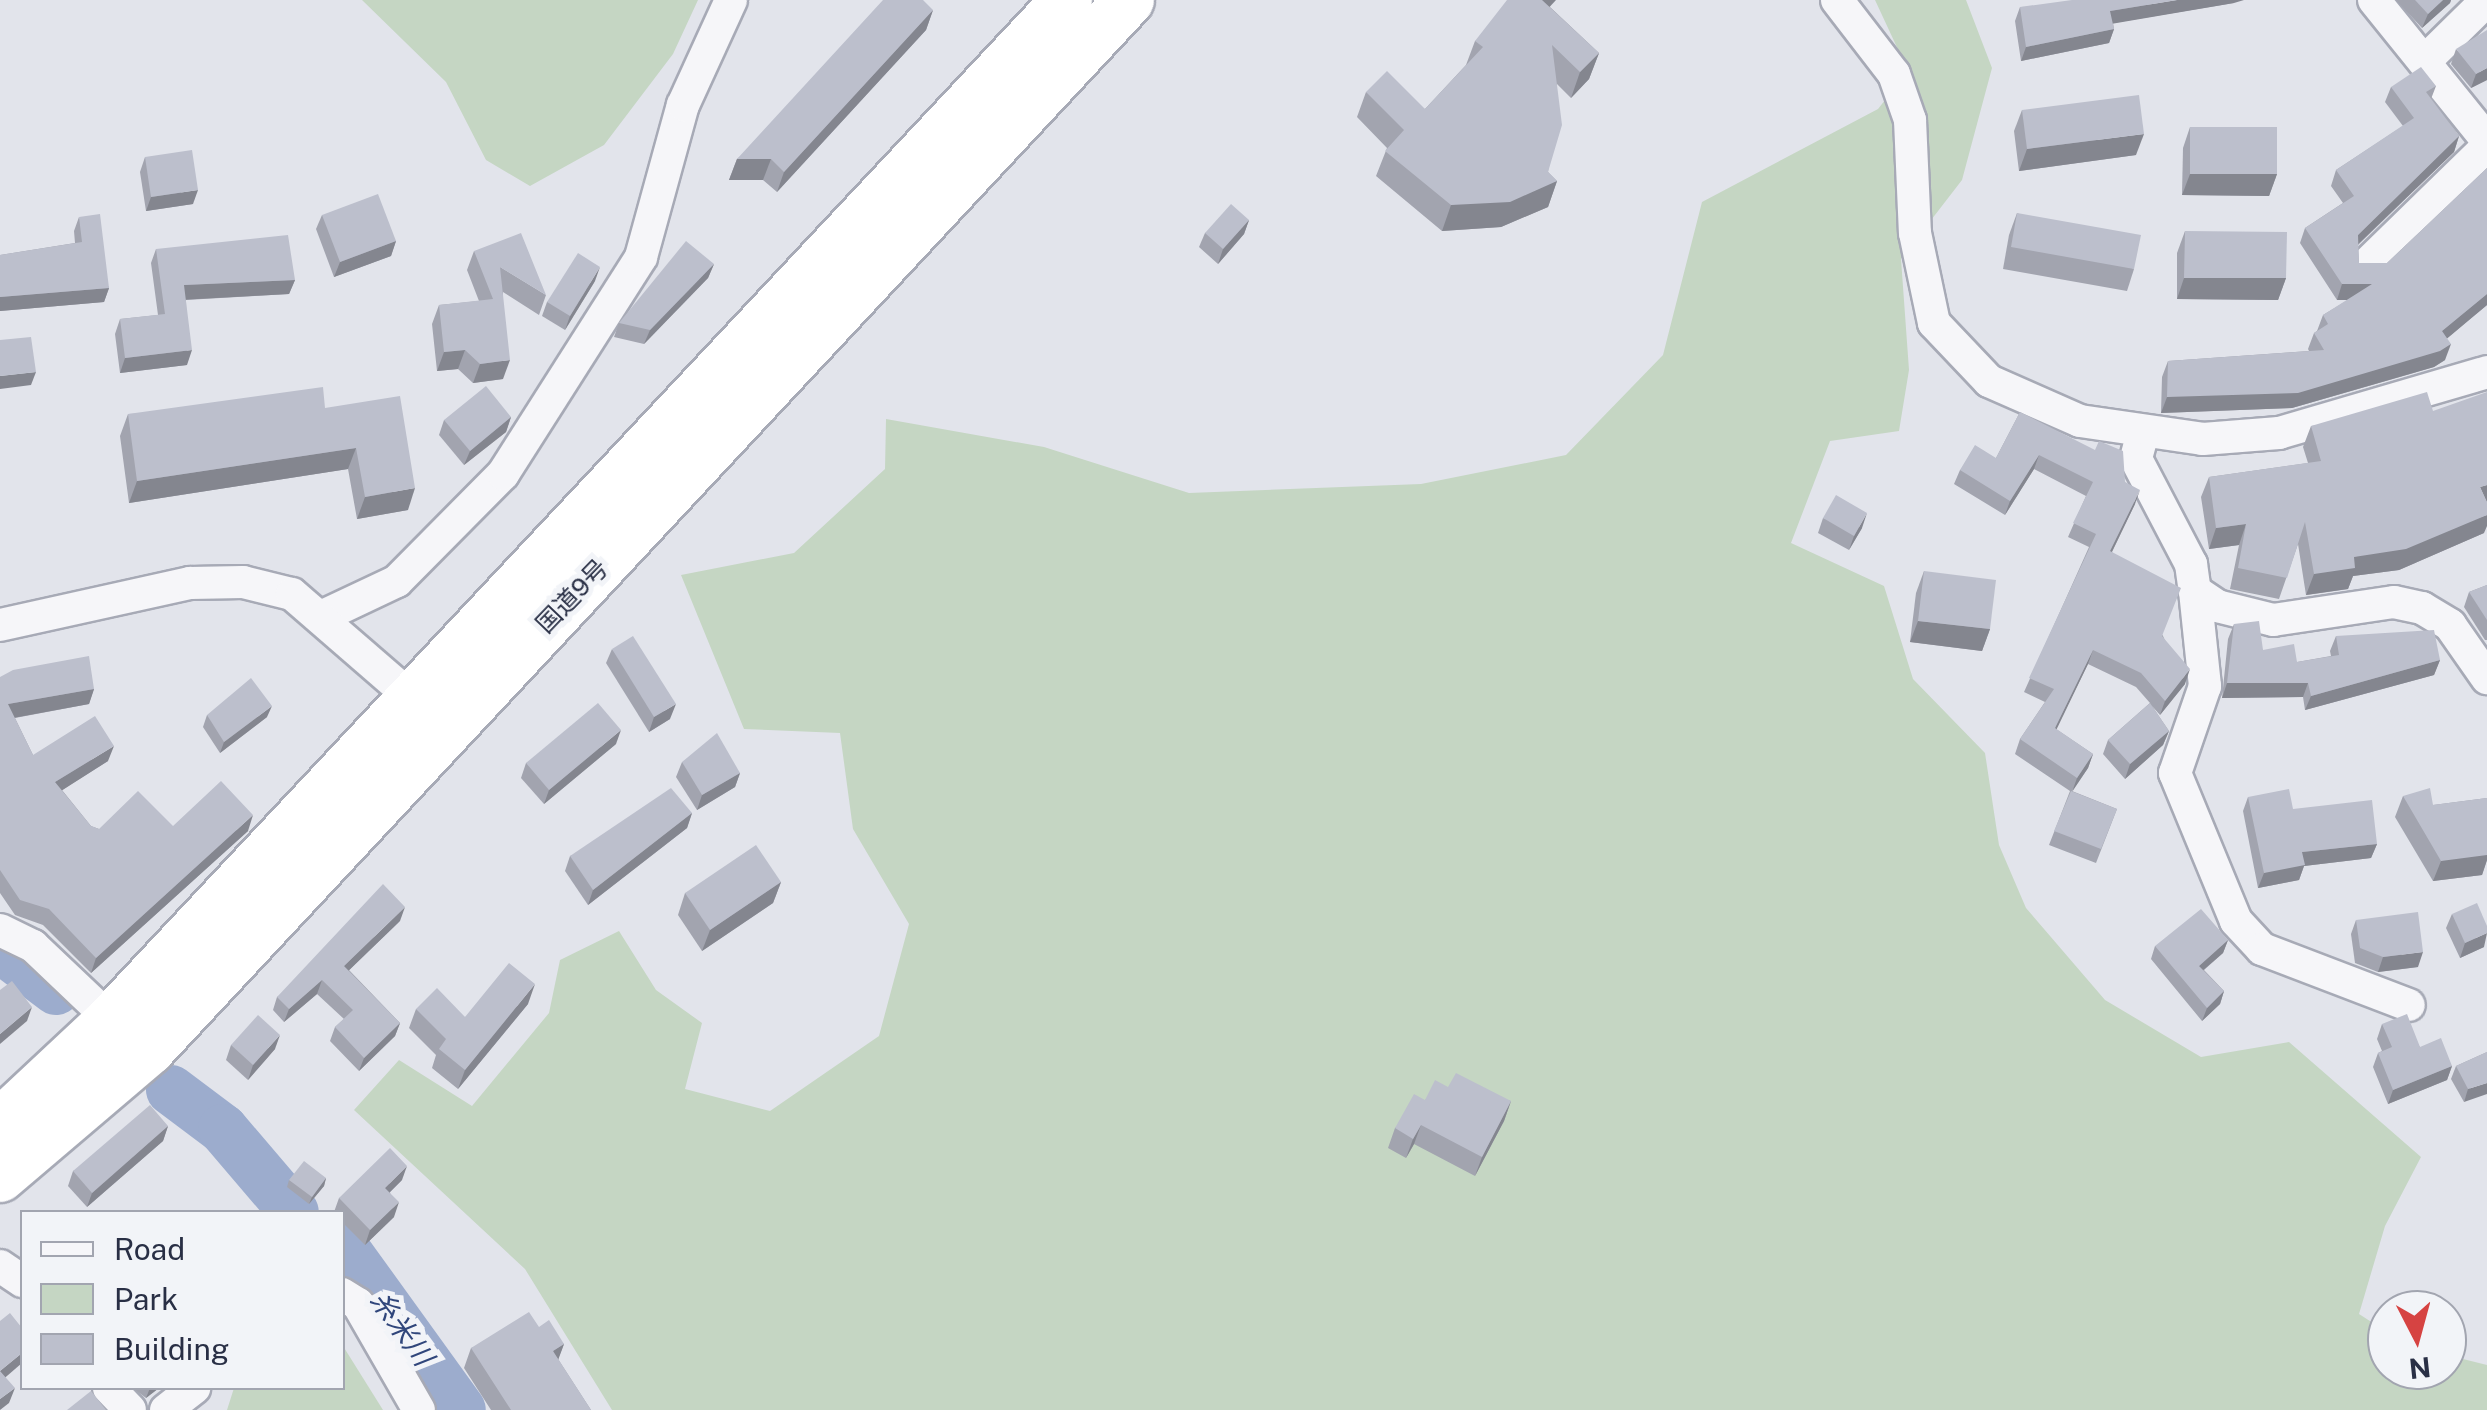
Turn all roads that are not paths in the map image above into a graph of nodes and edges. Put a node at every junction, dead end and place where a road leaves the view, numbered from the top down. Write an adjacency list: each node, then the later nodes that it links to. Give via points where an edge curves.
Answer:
1 (732, 0): 13 (street, via 683,104 642,257 503,474 398,581)
2 (1068, 0): 16 (highway, 国道9号)
3 (1129, 0): 16 (highway, 国道9号)
4 (1837, 0): 11 (street, via 1900,90 1930,305 1957,356 1989,381 2080,422)
5 (2374, 0): 7 (street)
6 (2487, 0): 7 (street)
7 (2426, 60): 8 (street)
8 (2487, 144): 9 (street)
9 (2367, 264)
10 (2487, 372): 11 (street, via 2278,433)
11 (2142, 436): 12 (street, via 2136,459 2191,564)
12 (2196, 591): 15 (street, via 2273,620 2394,602 2422,608 2450,625); 18 (street, via 2205,686 2175,773 2236,921 2262,949)
13 (321, 617): 14 (street, via 292,594 208,583); 16 (street)
14 (0, 624)
15 (2487, 678)
16 (430, 713): 19 (highway, 国道9号); 21 (highway, 国道9号, via 148,1050)
17 (0, 930): 19 (street, via 33,946)
18 (2409, 1005)
19 (111, 1020): 20 (highway, 国道9号)
20 (0, 1124)
21 (0, 1176)
22 (345, 1296): 27 (street, via 358,1304)
23 (111, 1390): 25 (street)
24 (191, 1390): 26 (street)
25 (130, 1410)
26 (166, 1410)
27 (419, 1410)

